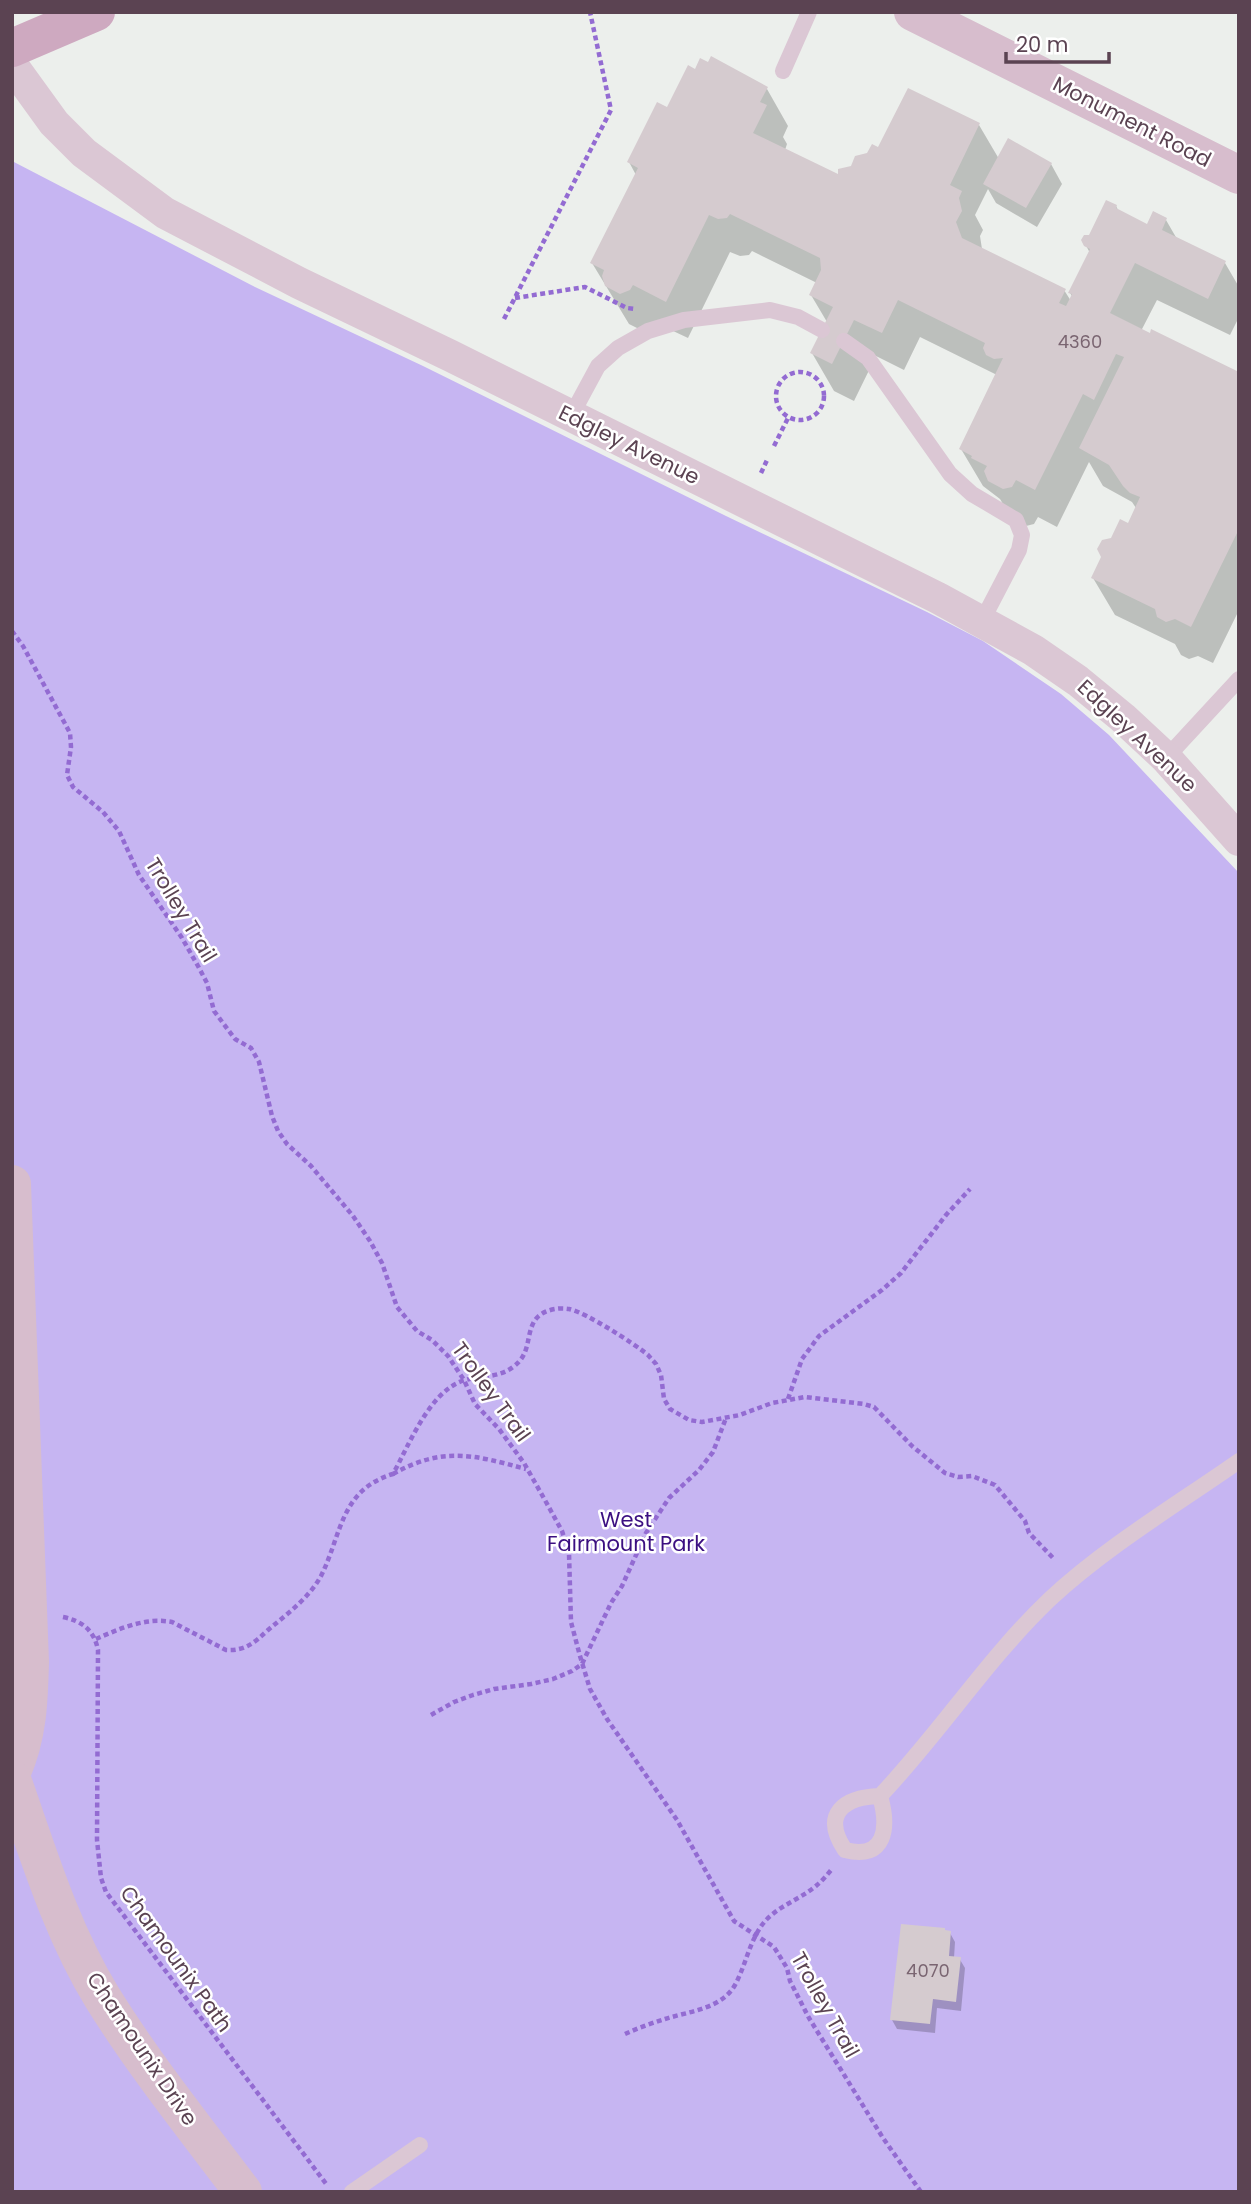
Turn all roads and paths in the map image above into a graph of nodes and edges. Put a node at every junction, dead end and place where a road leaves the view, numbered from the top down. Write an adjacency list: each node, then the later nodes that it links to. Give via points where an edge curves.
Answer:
1 (96, 12): 5 (main road)
2 (590, 12): 9 (path, via 611,110)
3 (809, 12): 7 (lane)
4 (913, 12): 8 (street, Monument Road)
5 (12, 48)
6 (12, 65): 14 (street, Edgley Avenue, via 54,124 84,153 165,213)
7 (783, 71)
8 (1239, 175)
9 (515, 298): 10 (path, via 579,286 627,308); 11 (path)
10 (645, 308)
11 (504, 319)
12 (822, 330): 14 (lane, via 798,317 770,310 684,320 648,331 598,366)
13 (844, 341): 17 (lane, via 868,358 950,474 972,494 1016,520 1022,535 1020,550)
14 (571, 416): 17 (street, Edgley Avenue)
15 (788, 418): 15 (path, via 810,419 823,403 824,392 811,375 790,374 776,390 776,401); 16 (path)
16 (774, 446)
17 (982, 621): 20 (street, Edgley Avenue, via 1078,681)
18 (12, 631): 24 (path, Trolley Trail, via 70,733 67,775 73,787 119,831 139,874 207,983 214,1011 260,1062 278,1131 370,1241 407,1321 448,1356)
19 (1239, 680): 20 (lane)
20 (1166, 758): 21 (street, Edgley Avenue)
21 (1239, 840)
22 (12, 1184): 35 (street, via 30,1662 28,1717)
23 (970, 1189): 25 (path, via 901,1273 820,1336 802,1359)
24 (464, 1380): 26 (path, via 494,1376 513,1367 528,1348 536,1319 543,1312 569,1309 648,1355 662,1375 664,1399 677,1416 702,1422); 28 (path, Trolley Trail, via 475,1404); 29 (path, via 450,1386 419,1423)
25 (788, 1399): 26 (path); 30 (path, via 821,1397 874,1407 945,1473 995,1485 1029,1534)
26 (726, 1418): 33 (path, via 713,1452 670,1498 646,1533)
27 (1239, 1461): 30 (lane)
28 (527, 1469): 29 (path, via 450,1454 413,1463); 33 (path, Trolley Trail, via 562,1531 569,1553 571,1622)
29 (393, 1474): 32 (path, via 377,1479 353,1502 342,1516 312,1589 249,1647 226,1650 163,1620 143,1622)
30 (1074, 1577): 37 (lane, via 1003,1648)
31 (58, 1616): 32 (path, via 81,1623)
32 (96, 1639): 43 (path, Chamounix Path, via 97,1840 106,1892)
33 (582, 1664): 34 (path, via 553,1679 473,1695); 39 (path, Trolley Trail, via 607,1719 677,1820 734,1921)
34 (431, 1715)
35 (12, 1772)
36 (12, 1779): 42 (street, Chamounix Drive, via 53,1896 101,1996)
37 (880, 1796): 38 (lane, via 886,1814 880,1841 870,1851); 38 (lane, via 849,1801 838,1811 834,1824)
38 (845, 1850): 39 (path, via 817,1886 786,1903)
39 (755, 1936): 40 (path, via 727,1996 705,2008); 45 (path, Trolley Trail, via 780,1956 809,2018)
40 (625, 2034)
41 (420, 2145): 44 (lane)
42 (243, 2192)
43 (332, 2192)
44 (352, 2192)
45 (921, 2192)

